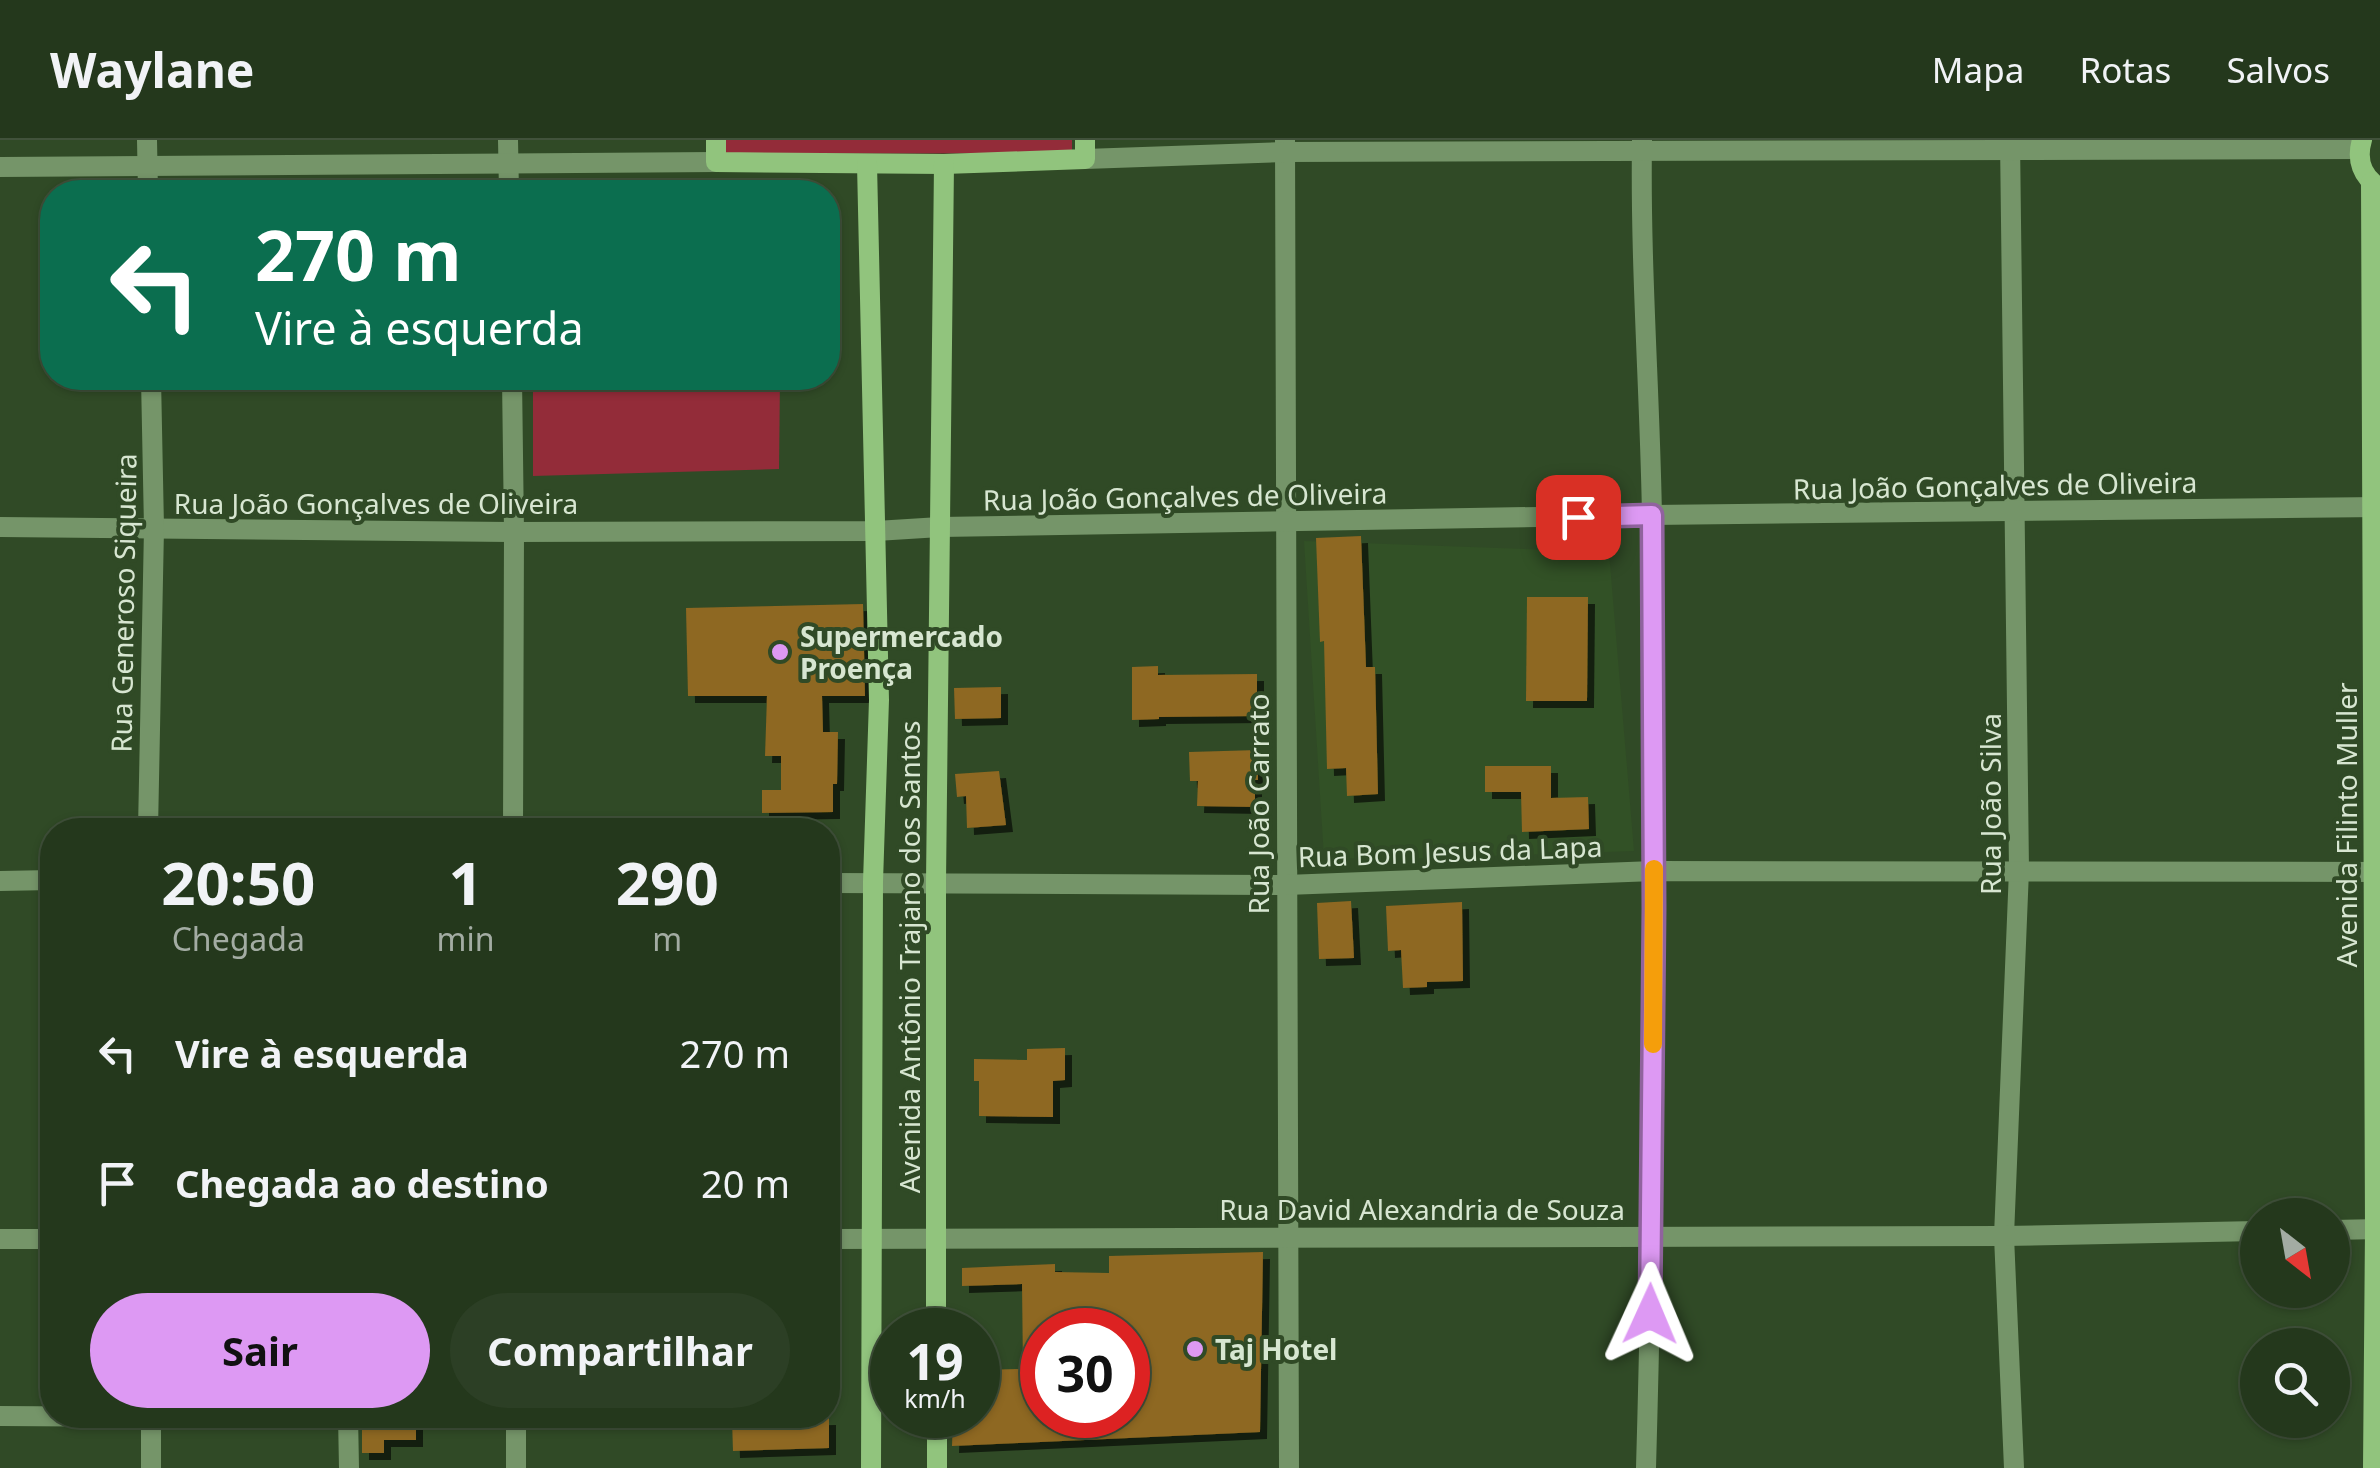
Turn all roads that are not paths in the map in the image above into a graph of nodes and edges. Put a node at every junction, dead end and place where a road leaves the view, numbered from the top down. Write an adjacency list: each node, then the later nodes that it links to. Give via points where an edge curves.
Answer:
1 (147, 140): 13 (street)
2 (508, 140): 10 (street)
3 (716, 140): 9 (main road)
4 (2361, 144): 5 (street); 17 (main road, Avenida Filinto Muller, via 2364,172)
5 (2010, 145): 7 (street); 21 (street, Rua João Silva)
6 (1285, 146): 7 (street); 8 (street); 23 (street, Rua João Carrato)
7 (1642, 146): 22 (street)
8 (1085, 150): 12 (main road)
9 (716, 162): 10 (street); 11 (main road)
10 (508, 164): 13 (street); 16 (street)
11 (867, 164): 12 (main road); 27 (main road, Avenida Antônio Trajano dos Santos)
12 (944, 164): 24 (main road, Avenida Antônio Trajano dos Santos)
13 (147, 166): 14 (street); 15 (street)
14 (0, 167)
15 (148, 180)
16 (509, 180)
17 (2376, 185): 20 (main road, Avenida Filinto Muller)
18 (151, 390): 26 (street, Rua Generoso Siqueira)
19 (512, 390): 28 (street)
20 (2376, 507): 21 (street, Rua João Gonçalves de Oliveira); 33 (main road, Avenida Filinto Muller)
21 (2015, 513): 22 (street, Rua João Gonçalves de Oliveira); 31 (street, Rua João Silva)
22 (1652, 515): 23 (street, Rua João Gonçalves de Oliveira); 32 (street)
23 (1285, 522): 24 (street, Rua João Gonçalves de Oliveira); 39 (street, Rua João Carrato)
24 (940, 527): 27 (street, Rua João Gonçalves de Oliveira); 38 (main road, Avenida Antônio Trajano dos Santos)
25 (0, 528): 26 (street, Rua João Gonçalves de Oliveira)
26 (154, 528): 28 (street, Rua João Gonçalves de Oliveira); 29 (street, Rua Generoso Siqueira)
27 (876, 530): 28 (street, Rua João Gonçalves de Oliveira); 37 (main road, Avenida Antônio Trajano dos Santos)
28 (514, 532): 30 (street)
29 (148, 818)
30 (514, 818)
31 (2019, 870): 32 (street, Rua Bom Jesus da Lapa); 33 (street, Rua Bom Jesus da Lapa); 43 (street, Rua João Silva)
32 (1654, 871): 39 (street, Rua Bom Jesus da Lapa); 45 (street)
33 (2377, 872): 40 (main road, Avenida Filinto Muller)
34 (40, 880): 35 (street)
35 (0, 881)
36 (840, 882): 37 (street, Rua Bom Jesus da Lapa)
37 (873, 882): 38 (street, Rua Bom Jesus da Lapa); 48 (main road, Avenida Antônio Trajano dos Santos)
38 (936, 882): 39 (street, Rua Bom Jesus da Lapa); 49 (main road, Avenida Antônio Trajano dos Santos)
39 (1286, 885): 44 (street, Rua João Carrato)
40 (2378, 1229): 41 (street); 66 (main road, Avenida Filinto Muller)
41 (2350, 1230)
42 (2240, 1231): 43 (street, Rua David Alexandria de Souza)
43 (2004, 1236): 45 (street, Rua David Alexandria de Souza); 65 (street, Rua João Silva)
44 (1287, 1237): 45 (street, Rua David Alexandria de Souza); 49 (street, Rua David Alexandria de Souza); 63 (street, Rua João Carrato)
45 (1652, 1237): 64 (street)
46 (0, 1238): 47 (street)
47 (40, 1239)
48 (873, 1239): 49 (street, Rua David Alexandria de Souza); 50 (street, Rua David Alexandria de Souza); 61 (main road, Avenida Antônio Trajano dos Santos)
49 (936, 1239): 51 (main road, Avenida Antônio Trajano dos Santos)
50 (840, 1240)
51 (936, 1308)
52 (0, 1416): 53 (street)
53 (40, 1416)
54 (151, 1428): 58 (street)
55 (348, 1428): 59 (street)
56 (516, 1428): 60 (street)
57 (937, 1438): 62 (main road)
58 (151, 1468)
59 (349, 1468)
60 (516, 1468)
61 (872, 1468)
62 (937, 1468)
63 (1289, 1468)
64 (1646, 1468)
65 (2014, 1468)
66 (2372, 1468)

